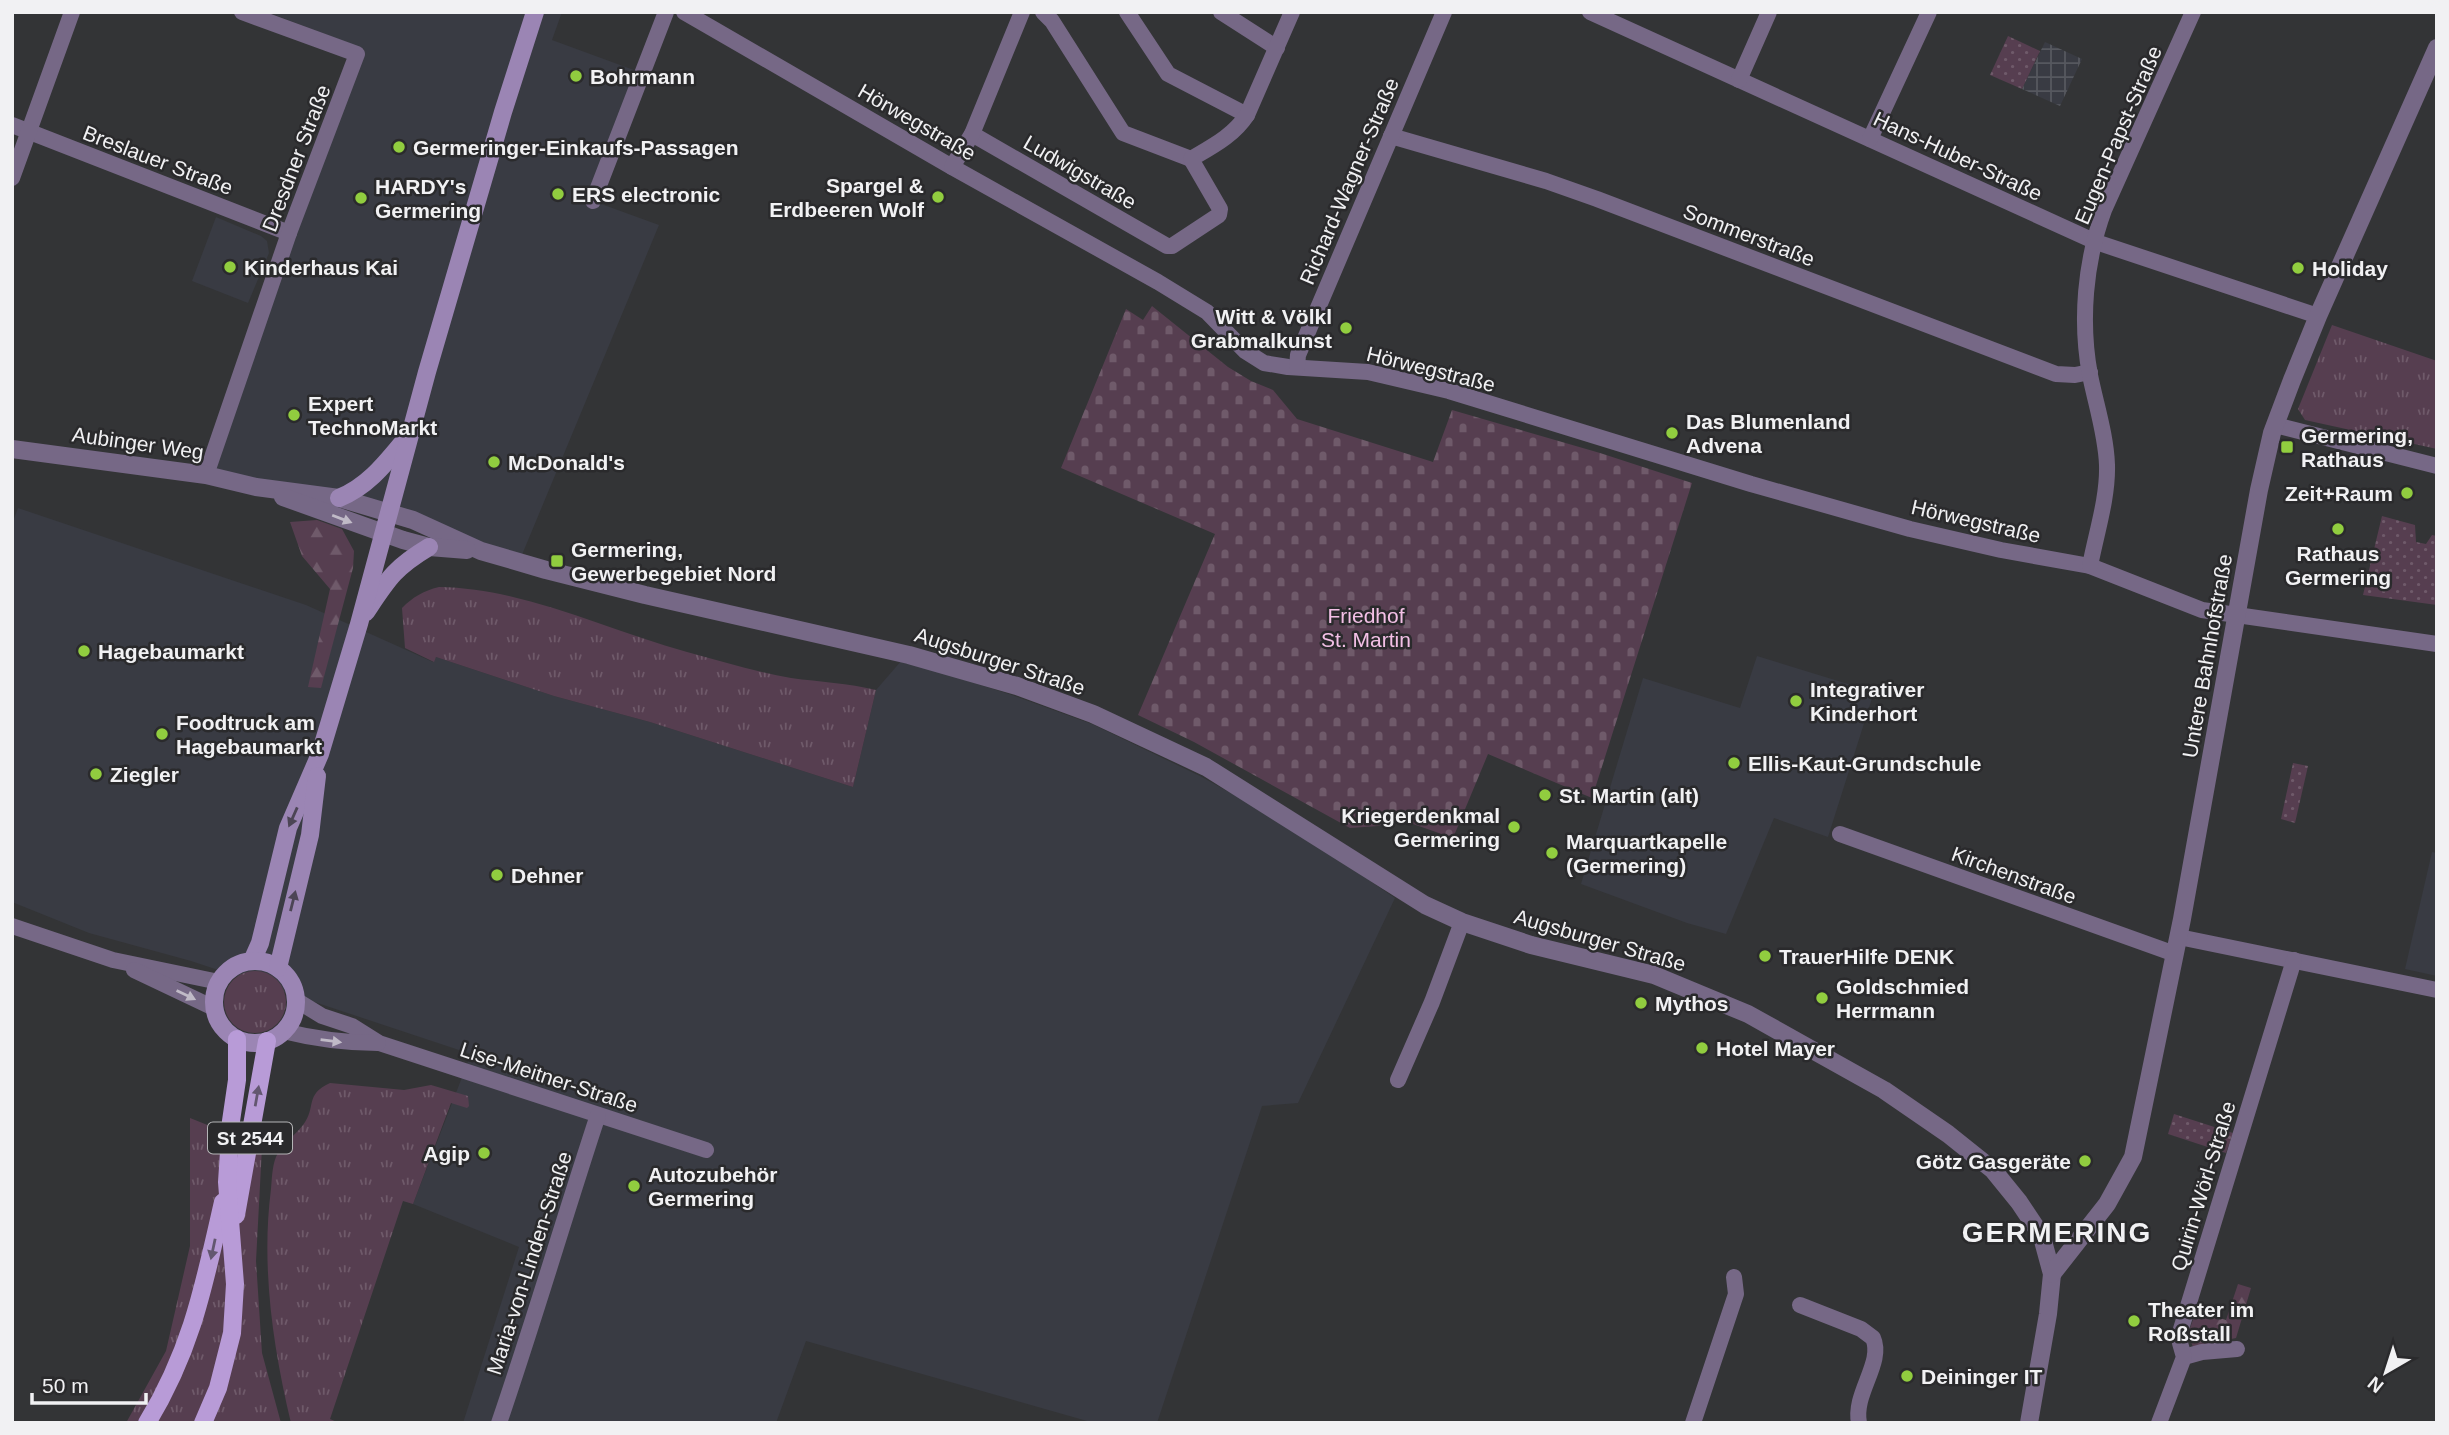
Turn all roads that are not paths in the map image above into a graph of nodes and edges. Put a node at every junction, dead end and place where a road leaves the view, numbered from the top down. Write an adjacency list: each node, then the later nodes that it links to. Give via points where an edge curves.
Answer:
1 (72, 12): 21 (street)
2 (242, 12): 29 (street, Dresdner Straße, via 357,54)
3 (535, 12): 35 (main road)
4 (666, 12): 28 (street)
5 (684, 12): 26 (street, Hörwegstraße)
6 (1022, 12): 22 (street)
7 (1043, 12): 25 (street, via 1123,133)
8 (1127, 12): 19 (street, via 1168,74)
9 (1221, 12): 16 (street)
10 (1292, 12): 16 (street)
11 (1444, 12): 23 (street, Richard-Wagner-Straße)
12 (1590, 12): 18 (street, Hans-Huber-Straße)
13 (1769, 12): 18 (street)
14 (1929, 12): 24 (street)
15 (2193, 12): 30 (street, Eugen-Papst-Straße, via 2104,210)
16 (1278, 48): 19 (street)
17 (2437, 48): 31 (street, Untere Bahnhofstraße)
18 (1739, 80): 24 (street, Hans-Huber-Straße)
19 (1247, 115): 25 (street, via 1230,135)
20 (12, 125): 21 (street, Breslauer Straße)
21 (30, 132): 27 (street); 29 (street, Breslauer Straße)
22 (972, 134): 25 (street, Ludwigstraße, via 1167,246 1219,215 1220,209); 26 (street)
23 (1391, 136): 32 (street, Richard-Wagner-Straße, via 1298,355); 33 (street, Sommerstraße, via 1581,193 2056,374)
24 (1870, 139): 30 (street, Hans-Huber-Straße)
25 (1191, 159)
26 (952, 167): 32 (street, Hörwegstraße, via 1207,312 1257,360)
27 (12, 178)
28 (593, 201)
29 (289, 233): 38 (street, Dresdner Straße)
30 (2096, 242): 31 (street, Hans-Huber-Straße); 33 (street, Eugen-Papst-Straße, via 2084,310)
31 (2318, 316): 34 (street, Untere Bahnhofstraße)
32 (1297, 367): 45 (street, Hörwegstraße, via 1368,372 1436,388 1910,529)
33 (2090, 372): 45 (street, Eugen-Papst-Straße, via 2107,470)
34 (2275, 425): 37 (street); 46 (street, Untere Bahnhofstraße)
35 (409, 436): 40 (main road, via 364,484); 41 (main road)
36 (12, 449): 38 (street, Aubinger Weg)
37 (2437, 466)
38 (206, 475): 39 (street, Aubinger Weg)
39 (256, 487): 40 (street, Aubinger Weg); 42 (street, Aubinger Weg, one-way to 42)
40 (339, 498): 41 (street, Aubinger Weg)
41 (388, 512): 42 (main road); 44 (street, Augsburger Straße)
42 (382, 533): 43 (street, Augsburger Straße); 47 (main road)
43 (429, 547): 44 (street, Augsburger Straße); 47 (main road, via 392,573)
44 (481, 551): 51 (street, Augsburger Straße, via 645,595 938,662 1093,714 1206,767 1425,905)
45 (2090, 566): 46 (street, Hörwegstraße, via 2202,611)
46 (2237, 617): 48 (street, Hörwegstraße); 53 (street, Untere Bahnhofstraße)
47 (359, 624): 49 (main road)
48 (2437, 644)
49 (320, 754): 56 (main road, one-way to 56, via 288,828); 57 (main road, one-way to 49, via 310,835)
50 (1840, 834): 53 (street, Kirchenstraße)
51 (1462, 922): 66 (street); 71 (street, Augsburger Straße, via 1667,980 1748,1014 1872,1083 1993,1170 2043,1241)
52 (12, 926): 54 (street)
53 (2177, 945): 55 (street, Kirchenstraße); 71 (street, Untere Bahnhofstraße, via 2133,1157 2107,1204)
54 (113, 960): 58 (street); 61 (street, one-way to 61)
55 (2294, 960): 59 (street, Kirchenstraße); 75 (street, Quirin-Wörl-Straße, via 2181,1329)
56 (252, 961): 57 (main road); 58 (main road, via 232,968)
57 (278, 968): 60 (main road, via 293,987)
58 (219, 982): 61 (main road)
59 (2437, 990)
60 (296, 1000): 62 (main road, via 292,1019); 65 (street, Lise-Meitner-Straße)
61 (214, 1008): 63 (main road, via 227,1032)
62 (283, 1031): 64 (main road); 65 (street, Lise-Meitner-Straße, one-way to 65, via 314,1039)
63 (237, 1039): 64 (main road); 69 (main road, St 2544)
64 (267, 1041): 70 (main road, St 2544, one-way to 64)
65 (379, 1043): 67 (street, Lise-Meitner-Straße)
66 (1398, 1080)
67 (598, 1115): 68 (street, Lise-Meitner-Straße); 78 (street, Maria-von-Linden-Straße)
68 (706, 1150)
69 (227, 1182): 70 (main road, St 2544); 76 (main road, one-way to 76, via 194,1323 181,1360)
70 (233, 1236): 77 (main road, St 2544, via 232,1333 218,1388)
71 (2052, 1274): 81 (street, Augsburger Straße)
72 (1734, 1277): 79 (street, via 1736,1294)
73 (1800, 1305): 80 (street, via 1873,1338 1876,1353 1857,1406)
74 (2237, 1349): 75 (street)
75 (2184, 1357): 82 (street, Quirin-Wörl-Straße)
76 (147, 1423)
77 (203, 1423)
78 (499, 1423)
79 (1693, 1423)
80 (1859, 1423)
81 (2029, 1423)
82 (2159, 1423)

